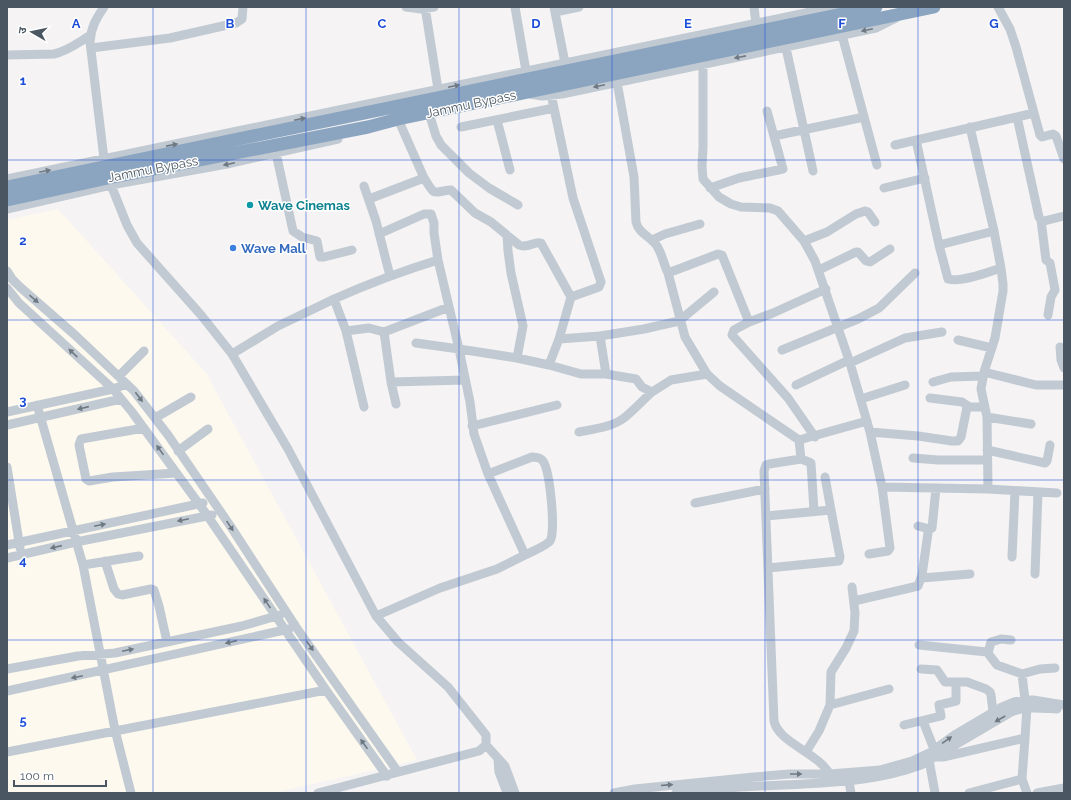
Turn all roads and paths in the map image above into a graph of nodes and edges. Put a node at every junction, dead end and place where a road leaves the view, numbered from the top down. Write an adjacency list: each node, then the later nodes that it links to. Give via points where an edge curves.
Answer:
1 (104, 7): 15 (street, via 94,21)
2 (243, 7): 17 (street, via 242,19 236,22 170,38)
3 (406, 7): 11 (street)
4 (515, 7): 22 (street)
5 (578, 7): 12 (street)
6 (754, 7): 14 (street)
7 (834, 7): 14 (street)
8 (876, 7): 46 (highway, Jammu Bypass)
9 (934, 7): 13 (highway, Jammu Bypass)
10 (998, 7): 29 (street, via 1010,29)
11 (428, 8): 24 (street)
12 (555, 9): 20 (street)
13 (902, 14): 16 (street, one-way to 16, via 876,28); 25 (highway, Jammu Bypass)
14 (756, 24): 20 (street)
15 (91, 35): 17 (street); 19 (street, via 69,49 54,54)
16 (842, 35): 18 (street); 30 (street)
17 (91, 48): 46 (street)
18 (786, 48): 21 (street, one-way to 21); 37 (street)
19 (7, 55)
20 (565, 63): 22 (street)
21 (703, 64): 23 (street); 52 (street, via 702,174)
22 (526, 71): 24 (street, one-way to 22)
23 (617, 82): 25 (street, one-way to 25); 65 (street, via 634,177 636,222 642,234)
24 (438, 89): 46 (street, one-way to 24)
25 (551, 91): 26 (street); 28 (highway, Jammu Bypass)
26 (554, 108): 33 (street); 81 (street, via 573,198 601,282 600,287)
27 (767, 111): 38 (street)
28 (429, 112): 32 (highway, Jammu Bypass); 56 (street, via 441,144 469,173)
29 (1034, 113): 31 (street); 42 (street, via 1040,135 1056,136)
30 (864, 117): 37 (street); 43 (street)
31 (1017, 117): 36 (street); 59 (street)
32 (398, 118): 34 (highway, Jammu Bypass); 47 (street)
33 (497, 120): 35 (street); 44 (street)
34 (368, 127): 41 (street, via 350,136); 46 (highway, Jammu Bypass)
35 (461, 127)
36 (970, 127): 39 (street); 62 (street)
37 (803, 130): 38 (street); 45 (street)
38 (774, 136): 52 (street, via 783,169 739,178)
39 (916, 140): 40 (street); 48 (street)
40 (895, 145)
41 (276, 153): 46 (street, one-way to 46, via 227,164); 69 (street, via 293,231 302,237 317,241 320,257)
42 (1064, 159)
43 (877, 165)
44 (510, 170)
45 (813, 171)
46 (107, 172): 49 (street, one-way to 46); 51 (highway, Jammu Bypass); 55 (highway, Jammu Bypass); 57 (street); 100 (street, via 127,225 137,243)
47 (424, 178): 54 (street); 64 (street, via 433,192 451,190 475,213 491,222)
48 (925, 178): 53 (street); 67 (street)
49 (7, 179)
50 (364, 186): 54 (street)
51 (7, 187)
52 (710, 188): 66 (street, via 730,204 774,209)
53 (884, 188)
54 (369, 199): 63 (street)
55 (7, 200)
56 (518, 205)
57 (7, 209)
58 (1064, 216): 59 (street)
59 (1041, 220): 84 (street, via 1046,260 1050,263 1055,290)
60 (875, 222): 66 (street, via 865,211 827,232)
61 (700, 224): 65 (street)
62 (994, 231): 67 (street); 71 (street)
63 (379, 234): 70 (street, via 424,214 430,214 434,223); 76 (street)
64 (507, 236): 81 (street, via 522,246 541,243); 101 (street, via 511,273 523,326)
65 (652, 240): 75 (street, via 659,250)
66 (804, 241): 72 (street)
67 (939, 245): 71 (street, via 948,279 956,280)
68 (890, 248): 72 (street, via 870,262 856,252)
69 (352, 250)
70 (438, 260): 76 (street); 83 (street)
71 (1001, 268): 96 (street, via 1004,284)
72 (819, 270): 79 (street)
73 (7, 271): 77 (street)
74 (915, 273): 87 (street, via 879,308)
75 (668, 274): 85 (street); 86 (street, via 718,254 722,255)
76 (390, 276): 82 (street)
77 (12, 283): 108 (street, one-way to 108)
78 (7, 288): 116 (street, one-way to 78, via 19,303)
79 (826, 289): 86 (street); 87 (street)
80 (714, 292): 85 (street)
81 (571, 297): 92 (street)
82 (334, 299): 88 (street); 100 (street, via 278,326)
83 (448, 307): 89 (street); 97 (street)
84 (1048, 316)
85 (680, 321): 91 (street, via 644,330); 106 (street, via 687,342)
86 (749, 322): 140 (street, via 734,330 732,335 788,398)
87 (838, 327): 98 (street); 102 (street)
88 (346, 332): 89 (street, via 369,328); 126 (street)
89 (384, 332): 110 (street)
90 (942, 332): 102 (street, via 905,338)
91 (600, 336): 92 (street); 105 (street)
92 (559, 339): 103 (street)
93 (958, 340): 96 (street)
94 (416, 343): 97 (street)
95 (1060, 346): 104 (street)
96 (992, 348): 107 (street)
97 (458, 349): 101 (street); 109 (street)
98 (782, 350)
99 (144, 351): 108 (street)
100 (232, 354): 189 (street, via 288,449)
101 (517, 358): 103 (street)
102 (849, 361): 114 (street); 121 (street)
103 (549, 366): 105 (street, via 581,374)
104 (1064, 368)
105 (606, 374): 117 (street, via 636,379)
106 (707, 374): 117 (street, via 671,380); 141 (street, via 720,386)
107 (983, 374): 111 (street, via 951,377); 115 (street, via 1036,385); 127 (street, via 981,389)
108 (119, 376): 112 (street)
109 (465, 380): 110 (street); 135 (street)
110 (391, 382): 122 (street)
111 (933, 382)
112 (127, 384): 116 (street); 131 (street, one-way to 131)
113 (905, 384): 121 (street)
114 (796, 385)
115 (1064, 385)
116 (113, 389): 120 (street); 123 (street)
117 (652, 392): 138 (street, via 617,422)
118 (191, 397): 131 (street)
119 (930, 398): 125 (street, via 962,402)
120 (121, 399): 129 (street, one-way to 129); 136 (street)
121 (861, 399): 132 (street)
122 (396, 404)
123 (37, 405): 128 (street); 129 (street)
124 (557, 405): 135 (street)
125 (968, 406): 127 (street); 139 (street, via 958,441)
126 (364, 407)
127 (985, 407): 130 (street)
128 (7, 412)
129 (40, 417): 134 (street); 168 (street)
130 (987, 417): 133 (street); 144 (street)
131 (155, 418): 143 (street)
132 (867, 421): 139 (street); 140 (street)
133 (1031, 424)
134 (7, 425)
135 (472, 426): 150 (street)
136 (144, 428): 149 (street, one-way to 136); 149 (street, via 81,439 79,445 86,479 89,481 128,475)
137 (208, 430): 143 (street)
138 (579, 432)
139 (870, 432): 152 (street)
140 (815, 437): 141 (street)
141 (799, 440): 146 (street)
142 (1050, 445): 144 (street, via 1045,463)
143 (178, 450): 159 (street)
144 (987, 450): 147 (street)
145 (913, 458): 147 (street)
146 (801, 459): 154 (street, via 766,465); 163 (street, via 811,463)
147 (988, 460): 155 (street)
148 (7, 467): 170 (street)
149 (176, 473): 161 (street)
150 (488, 474): 175 (street); 175 (street, via 532,457 538,457 544,462 551,498 552,535 548,543)
151 (825, 476): 162 (street)
152 (882, 487): 153 (street); 173 (street, via 890,548 888,551)
153 (936, 488): 155 (street); 167 (street, via 932,528)
154 (765, 489): 160 (street); 166 (street)
155 (988, 489): 156 (street)
156 (1015, 490): 157 (street); 177 (street)
157 (1038, 492): 158 (street); 183 (street)
158 (1057, 493)
159 (213, 501): 161 (street); 164 (street)
160 (694, 503)
161 (199, 504): 165 (street); 168 (street, one-way to 161)
162 (831, 510): 163 (street); 181 (street, via 839,561)
163 (814, 512): 166 (street)
164 (222, 513): 165 (street); 187 (street, one-way to 187)
165 (207, 515): 171 (street, one-way to 171); 188 (street, one-way to 165)
166 (766, 516): 181 (street)
167 (918, 526)
168 (73, 530): 170 (street); 171 (street)
169 (928, 533): 184 (street)
170 (19, 542): 172 (street); 174 (street)
171 (76, 542): 174 (street, one-way to 174); 180 (street)
172 (7, 545)
173 (869, 554)
174 (21, 555): 178 (street)
175 (525, 555): 189 (street, via 497,569 440,588)
176 (140, 556): 179 (street)
177 (1012, 557)
178 (7, 558)
179 (105, 561): 180 (street); 193 (street, via 118,594 154,590)
180 (83, 565): 195 (street)
181 (768, 568): 217 (street, via 774,721 780,733)
182 (970, 574): 184 (street)
183 (1035, 574)
184 (922, 578): 186 (street, via 916,587)
185 (852, 587): 186 (street)
186 (854, 601): 207 (street, via 854,631 831,672)
187 (287, 613): 188 (street); 190 (street)
188 (276, 616): 191 (street); 193 (street)
189 (376, 616): 215 (street, via 398,642 448,688 486,735)
190 (296, 627): 191 (street); 220 (street, one-way to 220)
191 (285, 630): 200 (street, one-way to 200); 204 (street)
192 (1012, 640): 196 (street, via 1001,639 992,642)
193 (167, 642): 195 (street, one-way to 193, via 114,653)
194 (919, 645): 196 (street)
195 (100, 653): 198 (street); 200 (street)
196 (988, 653): 201 (street, via 998,665)
197 (1055, 668): 201 (street)
198 (7, 669)
199 (921, 669): 202 (street, via 937,670 945,682)
200 (104, 671): 205 (street, one-way to 205); 213 (street)
201 (1022, 674): 206 (street)
202 (956, 682): 210 (street, via 970,683 988,690); 211 (street, via 956,701 940,704 941,716)
203 (889, 689): 207 (street)
204 (326, 690): 213 (street); 221 (street, one-way to 204)
205 (7, 691)
206 (1026, 704): 208 (street, via 1034,700); 209 (street); 210 (street, via 1014,702); 214 (street); 218 (street, one-way to 218)
207 (830, 705): 217 (street)
208 (1064, 705)
209 (1064, 709)
210 (993, 712): 218 (street, one-way to 210, via 956,734)
211 (923, 721): 212 (street); 218 (street)
212 (904, 726)
213 (115, 730): 216 (street); 229 (street)
214 (1025, 738): 218 (street, via 943,757); 224 (street)
215 (486, 745): 219 (street); 220 (street, via 479,751)
216 (7, 752)
217 (806, 752): 223 (street, via 821,762)
218 (931, 755): 223 (street, via 880,770); 225 (street, via 909,769); 236 (street)
219 (498, 760): 231 (street, via 499,772); 232 (street, via 505,766)
220 (398, 772): 221 (street)
221 (387, 776): 230 (street)
222 (771, 776): 223 (street, one-way to 223); 226 (street); 228 (street)
223 (832, 778): 225 (street); 226 (street)
224 (1022, 779): 237 (street); 238 (street)
225 (849, 782): 235 (street)
226 (773, 786): 228 (street)
227 (1064, 788): 239 (street)
228 (688, 789): 233 (street, one-way to 228, via 636,789); 234 (street)
229 (131, 793)
230 (318, 793)
231 (507, 793)
232 (515, 793)
233 (614, 793)
234 (676, 793)
235 (851, 793)
236 (935, 793)
237 (969, 793)
238 (1027, 793)
239 (1037, 793)

